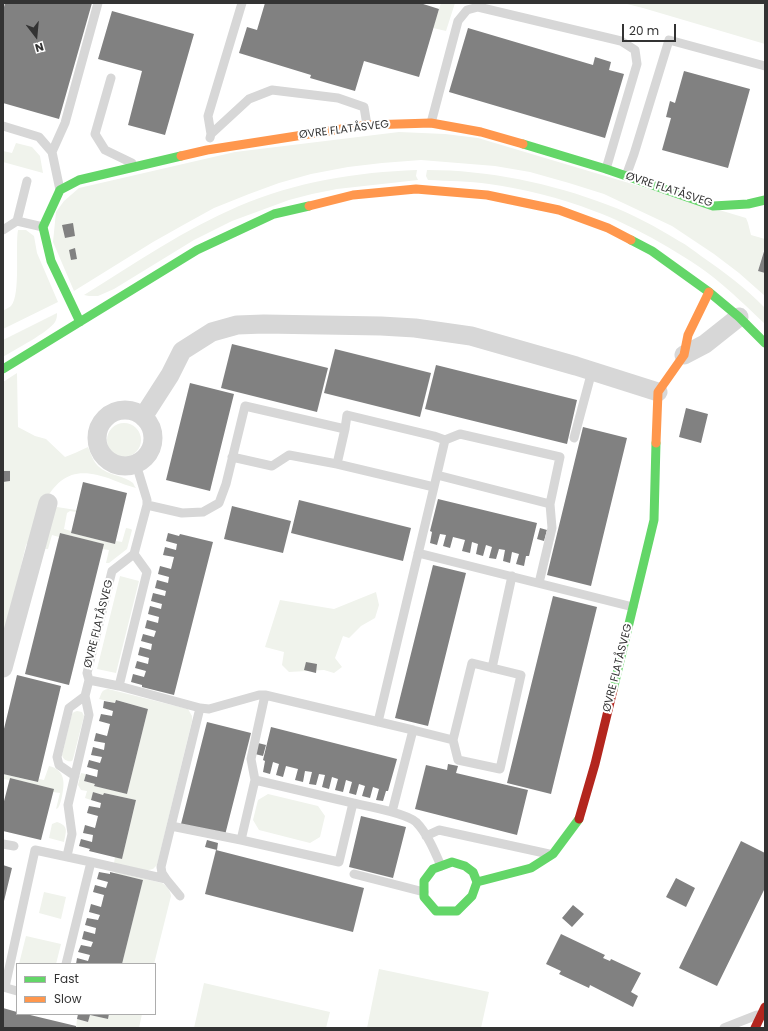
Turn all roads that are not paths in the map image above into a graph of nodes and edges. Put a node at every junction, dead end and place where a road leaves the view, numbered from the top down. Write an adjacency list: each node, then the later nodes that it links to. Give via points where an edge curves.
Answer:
1 (98, 3): 10 (lane, via 65,123)
2 (242, 3): 8 (lane, via 208,116)
3 (765, 66): 13 (lane, via 669,40)
4 (111, 78): 11 (lane, via 95,134 105,150)
5 (431, 123): 6 (street, ØVRE FLATÅSVEG); 12 (street, ØVRE FLATÅSVEG, via 481,132); 12 (lane, via 458,21 467,10 478,7 622,41 635,50 637,64)
6 (367, 125): 8 (lane, via 364,107 338,98 272,90 248,98); 9 (street, ØVRE FLATÅSVEG)
7 (3, 126): 10 (lane, via 39,137)
8 (211, 134): 9 (lane)
9 (207, 150): 11 (street, ØVRE FLATÅSVEG)
10 (52, 152): 15 (lane)
11 (137, 165): 15 (street, ØVRE FLATÅSVEG, via 79,180)
12 (606, 169): 13 (street, ØVRE FLATÅSVEG)
13 (626, 176): 16 (street, ØVRE FLATÅSVEG, via 713,206 748,204)
14 (27, 180): 17 (lane)
15 (60, 190): 19 (street)
16 (765, 200)
17 (17, 221): 18 (lane); 19 (lane)
18 (5, 227)
19 (43, 228): 22 (street, via 51,262)
20 (709, 292): 21 (street); 22 (street, via 652,251 608,228 559,210 487,195 416,189 353,196 274,214 197,250); 24 (street, via 688,335)
21 (739, 318): 23 (street); 24 (street, via 705,344)
22 (80, 322): 25 (street)
23 (765, 343)
24 (684, 355): 27 (street)
25 (3, 370)
26 (592, 371): 27 (street); 28 (street, via 471,336 442,331 381,326 237,325 212,332 182,351); 30 (lane)
27 (658, 392): 44 (street, ØVRE FLATÅSVEG, via 654,520)
28 (143, 417): 33 (street, via 149,424 152,442 150,451); 33 (street, via 135,412 117,411 102,421 98,429 98,445 106,459 120,466)
29 (345, 429): 31 (lane, via 347,415); 32 (lane, via 245,406); 34 (lane)
30 (574, 438)
31 (445, 440): 35 (lane); 38 (lane, via 460,434 560,457)
32 (232, 457): 34 (lane, via 272,466 289,455); 39 (lane, via 219,503 203,512 182,514)
33 (136, 464): 39 (lane)
34 (337, 464): 36 (lane)
35 (437, 475): 36 (lane); 38 (lane)
36 (434, 487): 40 (lane)
37 (48, 503): 45 (street)
38 (550, 504): 43 (lane, via 552,528)
39 (147, 505): 41 (lane)
40 (418, 553): 42 (lane); 52 (lane)
41 (134, 554): 47 (lane, ØVRE FLATÅSVEG, via 112,571 87,673); 48 (lane, via 146,572)
42 (512, 576): 43 (lane); 46 (lane)
43 (539, 583): 44 (lane)
44 (633, 607): 64 (street, ØVRE FLATÅSVEG, via 580,818)
45 (3, 668)
46 (492, 668): 54 (lane, via 472,664); 54 (lane, via 521,675 500,768 458,760)
47 (89, 680): 48 (lane); 50 (lane, ØVRE FLATÅSVEG)
48 (119, 686): 51 (lane)
49 (265, 695): 51 (lane, via 209,709); 52 (lane); 56 (lane, via 251,759)
50 (85, 696): 55 (lane, ØVRE FLATÅSVEG, via 90,715); 55 (lane, via 69,708 57,757 59,765)
51 (200, 708): 59 (lane)
52 (378, 722): 53 (lane)
53 (414, 730): 54 (lane); 58 (lane)
54 (453, 740)
55 (75, 776): 65 (lane, ØVRE FLATÅSVEG, via 68,805 72,834)
56 (255, 780): 57 (lane); 61 (lane)
57 (353, 803): 58 (lane); 61 (lane, via 339,862)
58 (392, 812): 60 (lane, via 415,821)
59 (171, 826): 61 (lane); 69 (lane, via 161,867)
60 (426, 836): 64 (lane, via 439,830); 67 (lane)
61 (241, 840)
62 (3, 844): 63 (lane)
63 (14, 846)
64 (553, 854): 70 (street, ØVRE FLATÅSVEG, via 531,868)
65 (67, 856): 66 (lane); 74 (lane, via 35,850)
66 (91, 862): 69 (lane); 73 (lane)
67 (441, 866): 70 (street, via 452,862 465,866 473,872); 71 (street, via 433,868 424,881)
68 (354, 874): 71 (lane)
69 (166, 879): 72 (lane)
70 (477, 882): 71 (street, via 472,896 457,911 436,911 424,897)
71 (424, 892)
72 (180, 896)
73 (66, 963)
74 (4, 987): 75 (lane)
75 (16, 991)
76 (764, 1010): 77 (lane); 78 (street)
77 (724, 1028)
78 (755, 1028)

